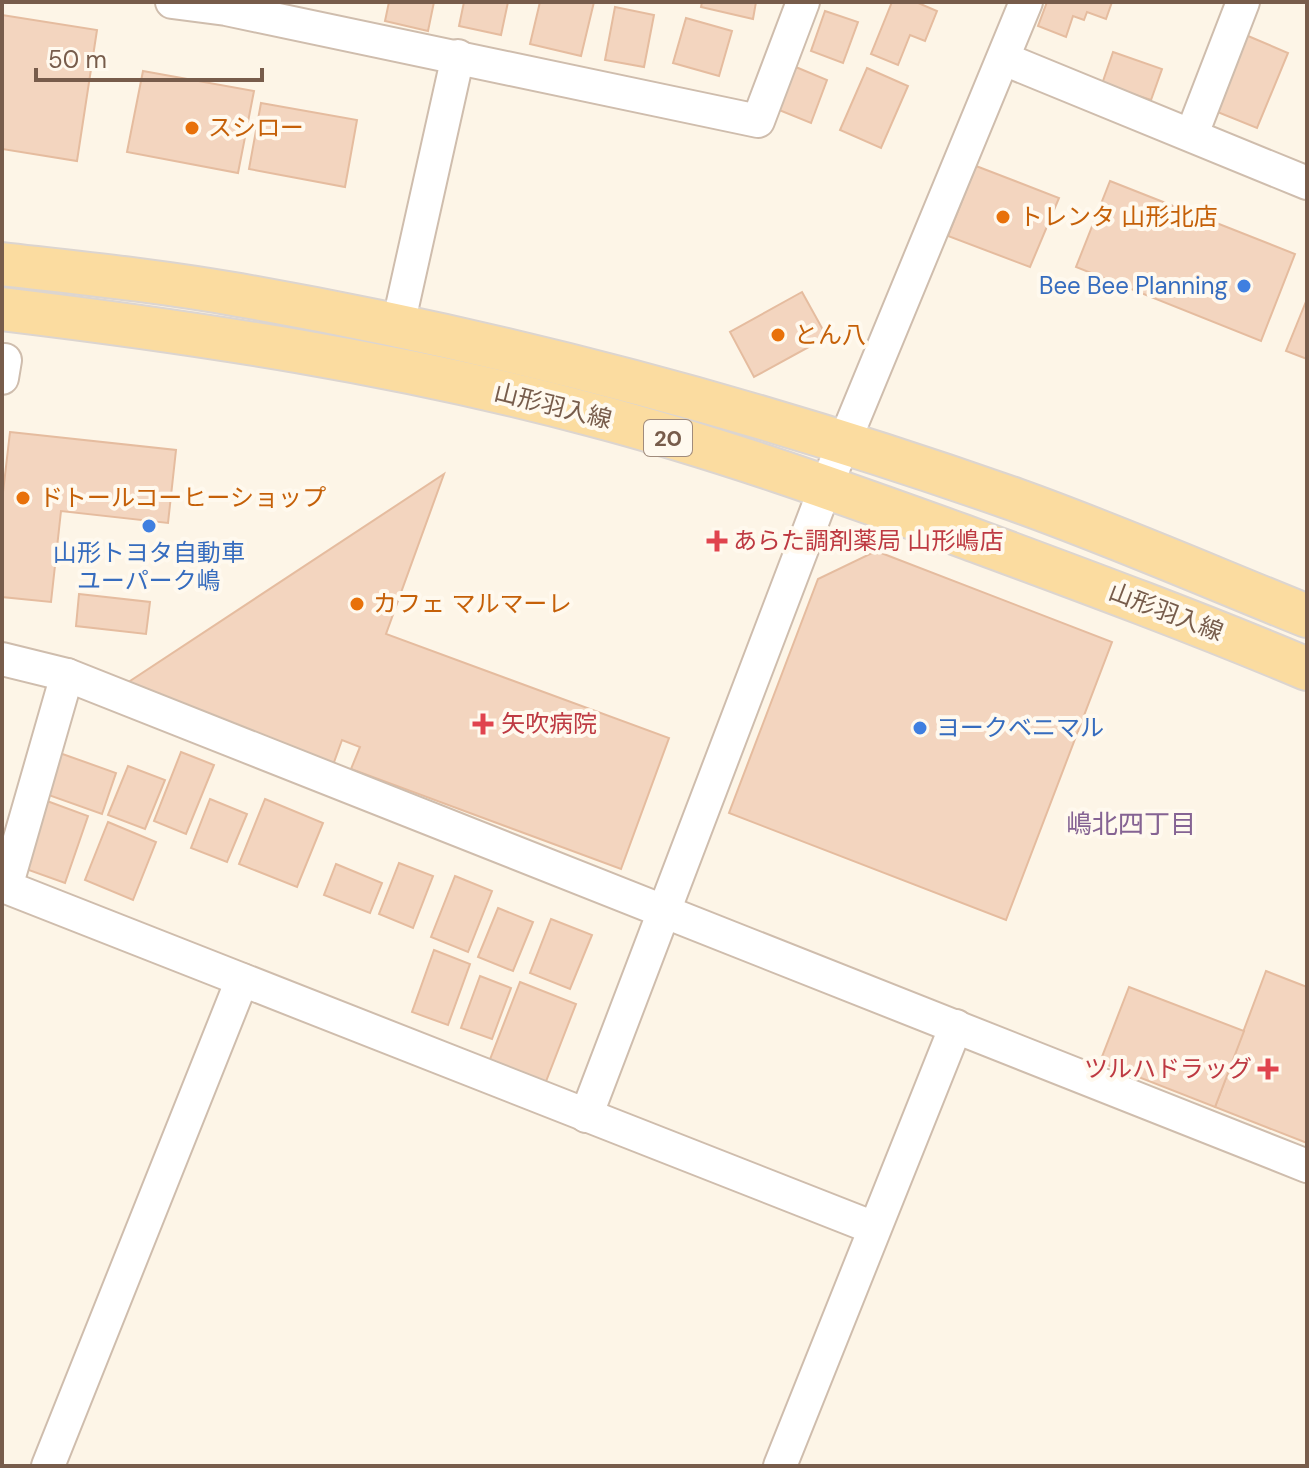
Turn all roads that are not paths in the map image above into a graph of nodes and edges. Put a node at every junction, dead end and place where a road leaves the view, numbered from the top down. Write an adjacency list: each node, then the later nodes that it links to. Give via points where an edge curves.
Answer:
1 (172, 2): 5 (street)
2 (803, 2): 6 (street, via 758,121)
3 (1026, 2): 7 (street)
4 (1243, 2): 8 (street)
5 (227, 5): 6 (street)
6 (458, 56): 12 (street)
7 (1004, 59): 8 (street); 13 (street)
8 (1192, 134): 9 (street)
9 (1307, 183)
10 (2, 264): 12 (main road, 山形羽入線 / 20, via 235,294)
11 (2, 309): 14 (main road, 山形羽入線 / 20, via 239,341 469,384 595,415)
12 (398, 325): 13 (main road, 山形羽入線 / 20, via 596,373)
13 (844, 443): 14 (street); 15 (main road, 山形羽入線 / 20, via 1018,501)
14 (826, 486): 17 (main road, 山形羽入線 / 20, via 1179,616); 19 (street)
15 (1307, 616)
16 (2, 659): 18 (street)
17 (1307, 669)
18 (67, 675): 19 (street); 20 (street, via 6,887)
19 (664, 912): 21 (street); 22 (street)
20 (242, 980): 22 (street); 25 (street)
21 (956, 1026): 23 (street); 24 (street)
22 (586, 1116): 24 (street)
23 (1307, 1166)
24 (874, 1228): 26 (street)
25 (48, 1466)
26 (780, 1466)

